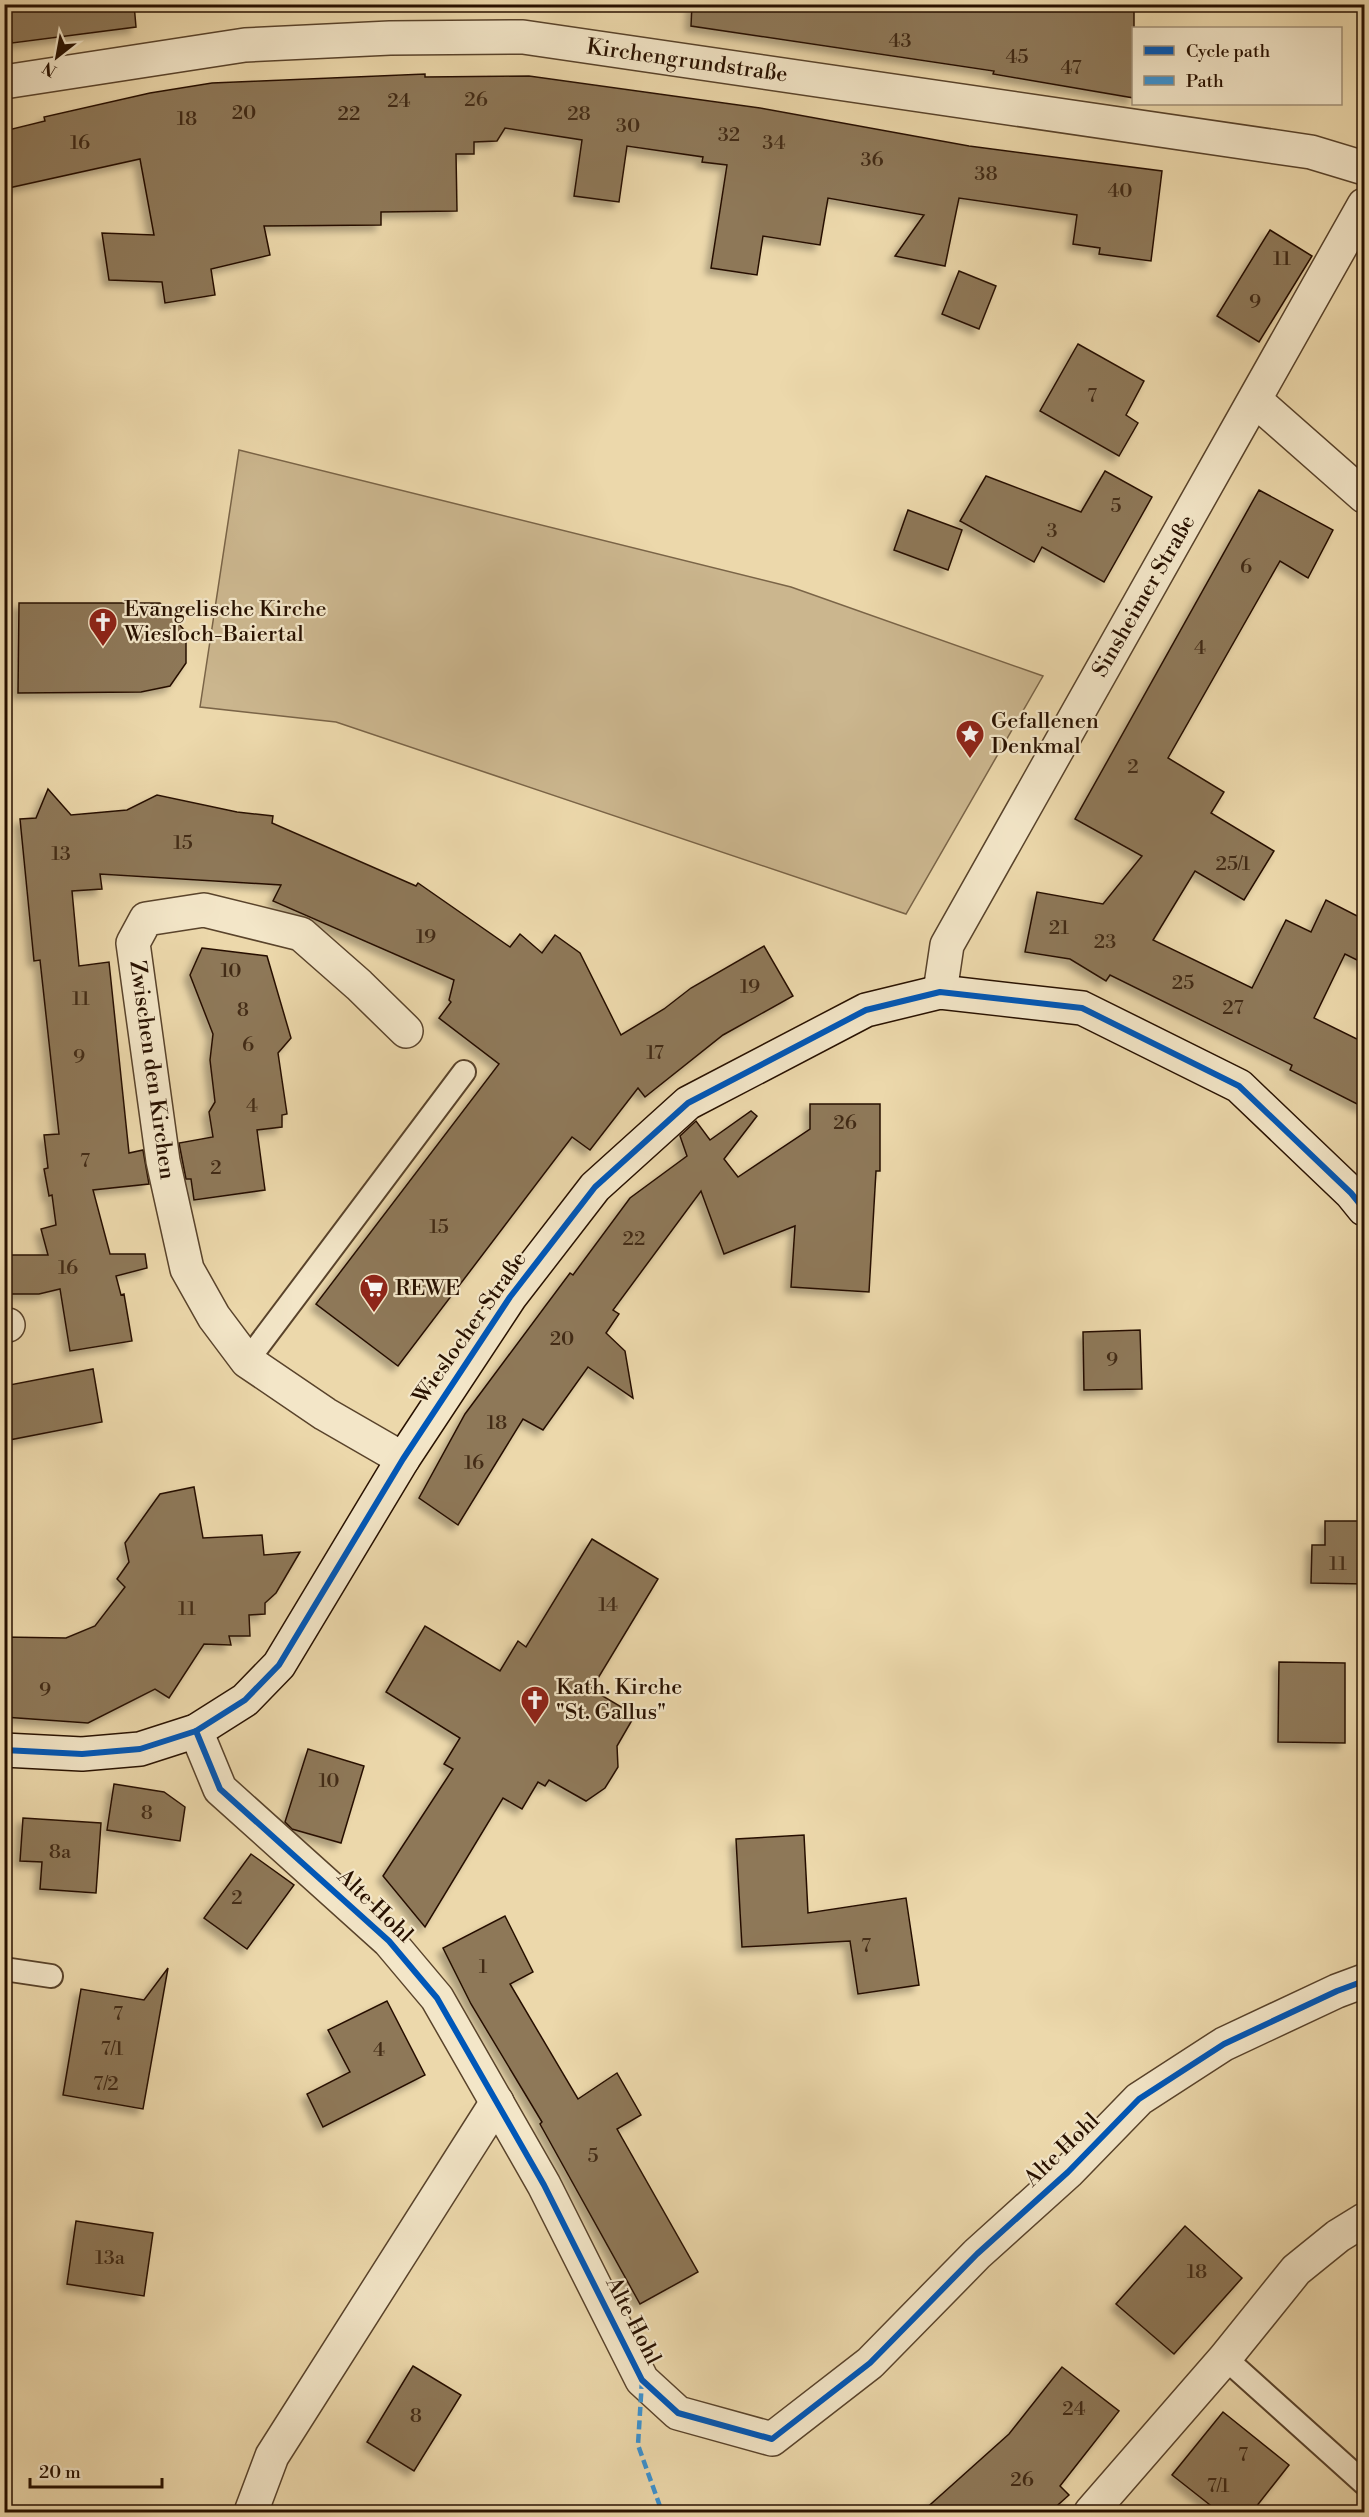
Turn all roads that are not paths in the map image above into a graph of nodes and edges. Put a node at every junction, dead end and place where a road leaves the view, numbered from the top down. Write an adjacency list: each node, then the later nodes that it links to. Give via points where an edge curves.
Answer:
1 (4, 82): 2 (street, Kirchengrundstraße, via 245,45 523,37 1311,152)
2 (1365, 168)
3 (1365, 205): 4 (street, Sinsheimer Straße)
4 (1256, 401): 5 (street); 6 (street, Sinsheimer Straße, via 947,945)
5 (1365, 496)
6 (940, 992): 9 (street, Wieslocher Straße, via 1082,1008 1239,1086); 11 (street, Wieslocher Straße, via 866,1010 688,1103 595,1188 510,1297)
7 (406, 1031): 10 (street, Zwischen den Kirchen, via 301,934 204,910 146,919 134,943 163,1161 187,1269 214,1317)
8 (464, 1072): 10 (lane)
9 (1365, 1209)
10 (247, 1361): 11 (street, Zwischen den Kirchen, via 325,1414)
11 (403, 1459): 12 (street, Wieslocher Straße, via 279,1665 245,1700)
12 (196, 1731): 13 (street, Wieslocher Straße, via 140,1749 82,1754); 17 (street, Alte Hohl, via 220,1789 390,1941 437,1998)
13 (4, 1750)
14 (4, 1969): 15 (lane)
15 (51, 1976)
16 (1365, 1981): 17 (street, Alte Hohl, via 1224,2044 1139,2099 870,2363 772,2439 678,2413 642,2380 544,2185)
17 (497, 2103): 21 (street, via 272,2456)
18 (1365, 2220): 19 (street, via 1296,2270)
19 (1225, 2358): 20 (lane); 22 (street)
20 (1365, 2483)
21 (251, 2512)
22 (1091, 2512)

